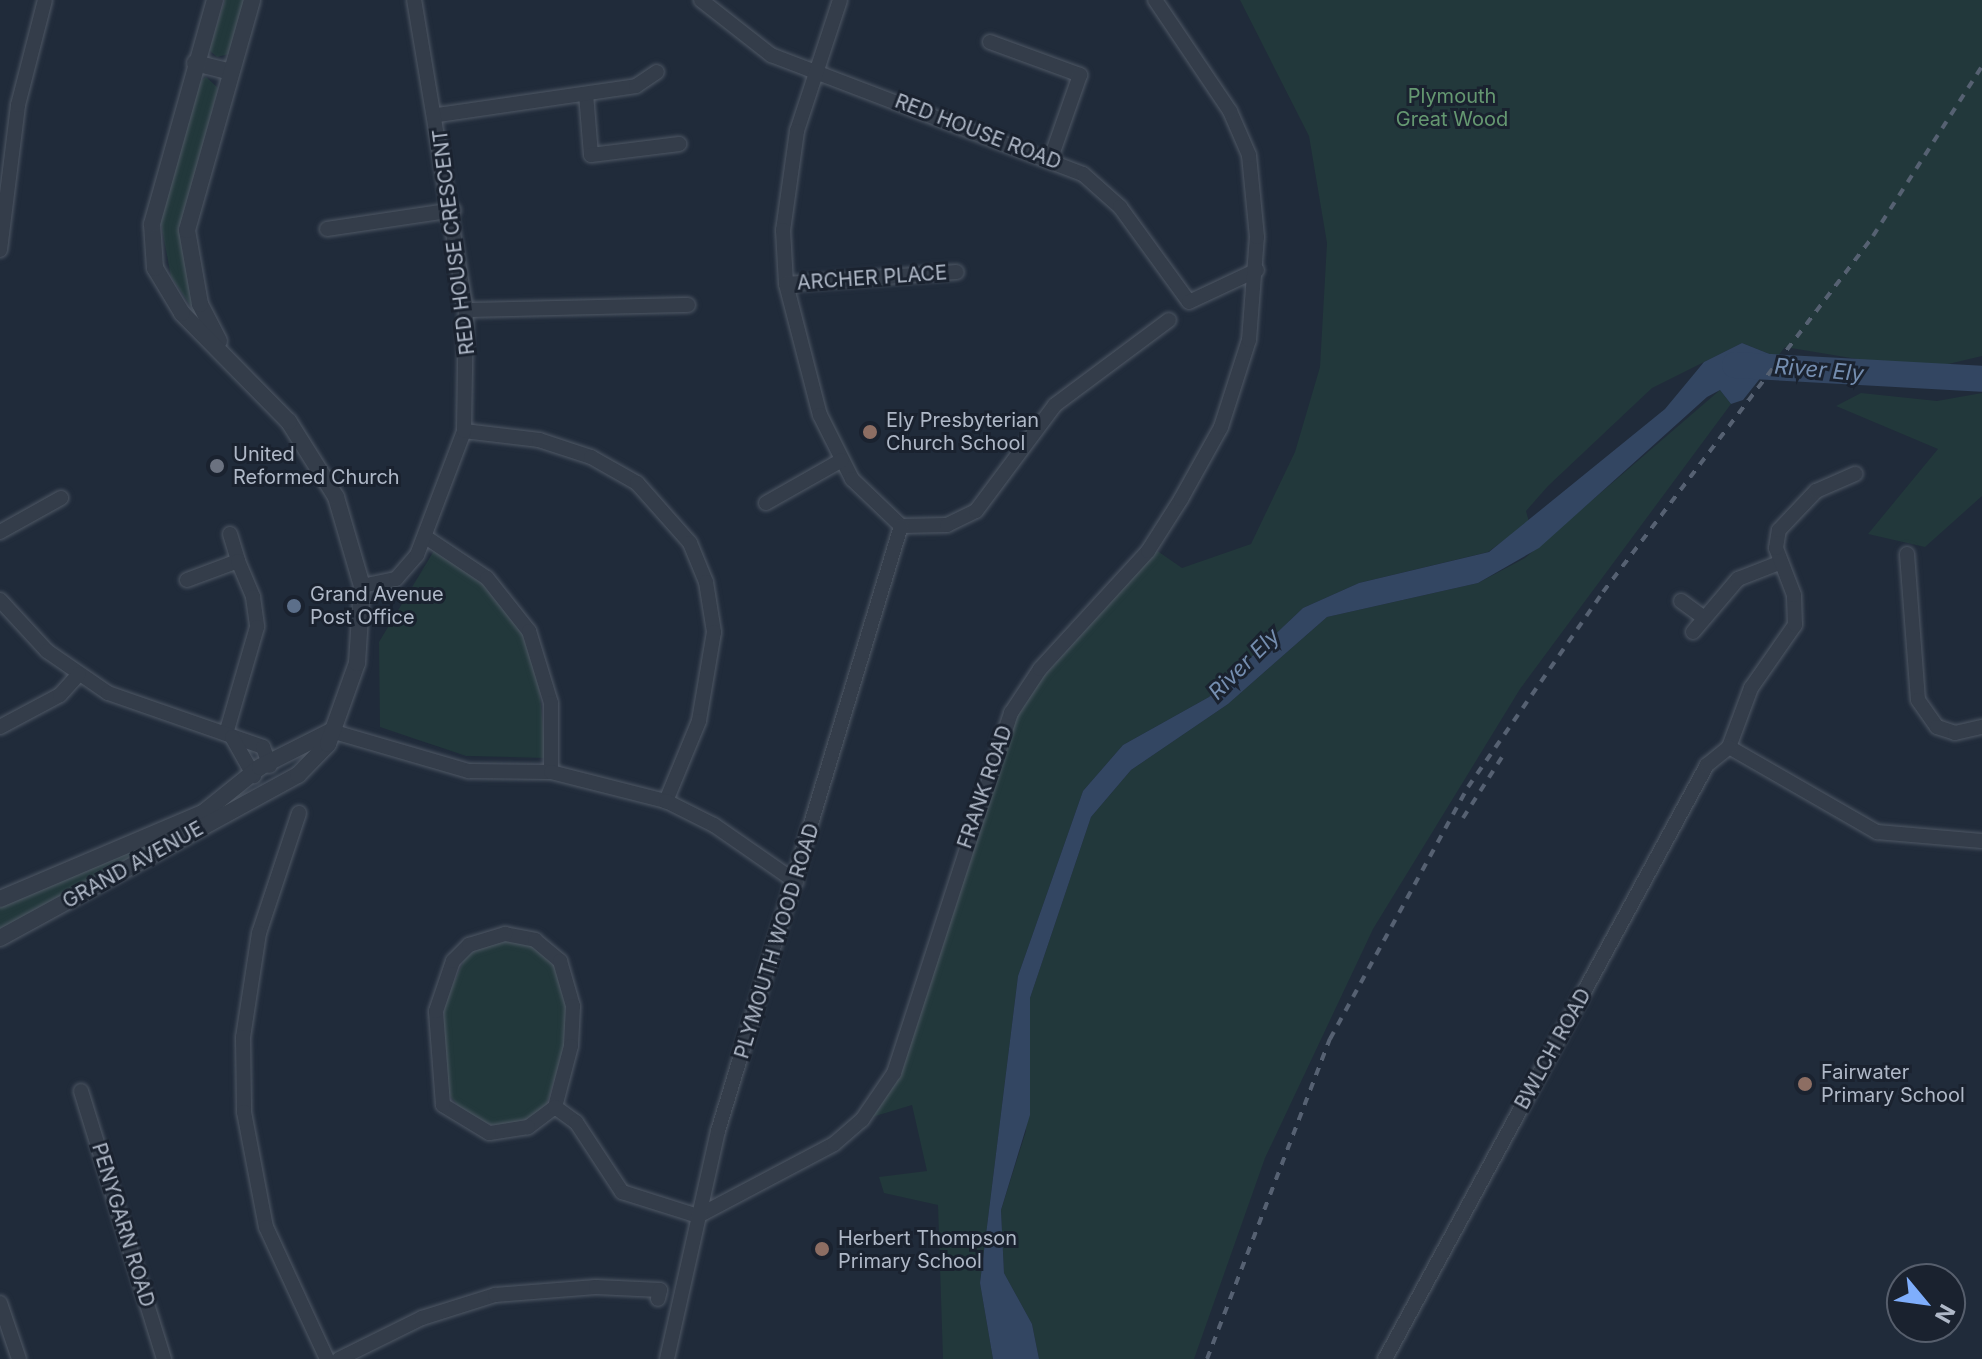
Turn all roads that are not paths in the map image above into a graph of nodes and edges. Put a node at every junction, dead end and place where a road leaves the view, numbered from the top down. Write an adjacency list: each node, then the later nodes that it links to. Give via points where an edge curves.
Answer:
1 (45, 0): 19 (street, via 18,105)
2 (215, 0): 9 (street, GRAND AVENUE)
3 (252, 0): 11 (street, GRAND AVENUE)
4 (414, 0): 14 (street, RED HOUSE CRESCENT)
5 (701, 0): 10 (street, RED HOUSE ROAD, via 771,55)
6 (840, 0): 10 (street)
7 (1155, 0): 20 (street, FRANK ROAD, via 1242,133)
8 (990, 42): 16 (street, via 1080,75)
9 (195, 63): 11 (street); 26 (street, GRAND AVENUE, via 152,224 155,268 182,313)
10 (813, 70): 16 (street, RED HOUSE ROAD); 22 (street, via 785,199)
11 (231, 72): 26 (street, GRAND AVENUE, via 187,230 200,304)
12 (657, 72): 13 (street, via 647,83)
13 (586, 94): 14 (street); 15 (street, via 591,155)
14 (438, 115): 17 (street, RED HOUSE CRESCENT)
15 (679, 144)
16 (1051, 158): 20 (street, RED HOUSE ROAD, via 1120,207 1189,302)
17 (454, 210): 18 (street); 24 (street, RED HOUSE CRESCENT)
18 (327, 229)
19 (0, 250)
20 (1257, 270): 63 (street, FRANK ROAD, via 1249,340 1221,427 1148,551 1040,669 1000,737 894,1073 862,1120 834,1144)
21 (957, 272): 22 (street, ARCHER PLACE)
22 (786, 284): 28 (street, via 804,366)
23 (688, 305): 24 (street)
24 (466, 310): 27 (street, RED HOUSE CRESCENT)
25 (1169, 320): 32 (street, via 1055,405 976,511 947,525)
26 (223, 350): 40 (street, GRAND AVENUE, via 274,403 321,469 349,529)
27 (464, 431): 35 (street, RED HOUSE CRESCENT); 55 (street, via 539,440 591,457 637,483 690,543 706,582 714,632 699,721)
28 (842, 460): 31 (street); 32 (street, via 866,497)
29 (1855, 474): 38 (street, via 1816,491 1788,515 1779,530)
30 (61, 498): 33 (street)
31 (766, 503)
32 (901, 526): 58 (street, PLYMOUTH WOOD ROAD)
33 (0, 532)
34 (230, 534): 37 (street)
35 (427, 538): 40 (street, RED HOUSE CRESCENT, via 403,574); 52 (street, via 487,578 529,631 551,703)
36 (1907, 554): 47 (street, via 1918,700 1937,727 1955,733)
37 (238, 561): 39 (street); 49 (street, via 257,627)
38 (1779, 563): 43 (street, via 1738,579); 50 (street, via 1794,595 1795,625 1751,688)
39 (187, 580)
40 (362, 586): 48 (street, GRAND AVENUE, via 357,663)
41 (0, 600): 45 (street)
42 (1681, 601): 43 (street)
43 (1704, 618): 44 (street)
44 (1693, 632)
45 (79, 674): 46 (street, via 60,695); 49 (street, via 142,711)
46 (0, 727)
47 (1982, 727)
48 (331, 731): 51 (street, GRAND AVENUE); 52 (street, via 469,771); 54 (street, GRAND AVENUE, via 314,761)
49 (229, 735): 51 (street, via 263,747); 53 (street)
50 (1729, 747): 57 (street, via 1877,832); 71 (street, BWLCH ROAD, via 1707,765)
51 (270, 766): 53 (street, GRAND AVENUE); 54 (street, via 279,770)
52 (551, 772): 55 (street)
53 (254, 776): 54 (street, via 255,786); 59 (street, GRAND AVENUE, via 203,813)
54 (274, 789): 60 (street, GRAND AVENUE)
55 (666, 801): 58 (street, via 714,825)
56 (299, 813): 68 (street, via 259,933 243,1037 244,1112 266,1227)
57 (1982, 841)
58 (796, 882): 63 (street, PLYMOUTH WOOD ROAD)
59 (0, 899)
60 (0, 938)
61 (81, 1091): 67 (street, PENYGARN ROAD)
62 (555, 1107): 62 (street, via 528,1127 489,1133 443,1105 436,1011 444,977 469,945 505,934 535,940 560,961 573,1006); 63 (street, via 576,1122 622,1192)
63 (698, 1216): 70 (street, PLYMOUTH WOOD ROAD)
64 (658, 1299): 69 (street, via 660,1290 596,1287 495,1295 422,1318)
65 (0, 1303): 66 (street)
66 (19, 1359)
67 (164, 1359)
68 (327, 1359)
69 (339, 1359)
70 (667, 1359)
71 (1385, 1359)

